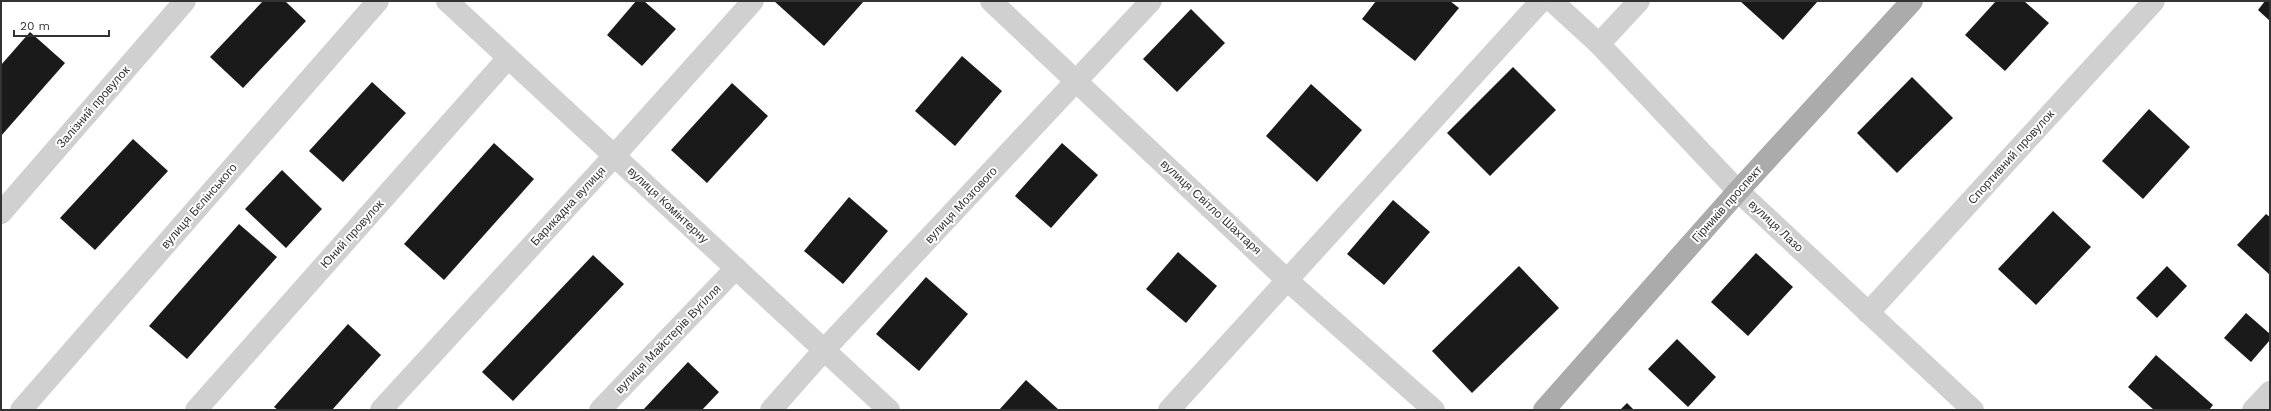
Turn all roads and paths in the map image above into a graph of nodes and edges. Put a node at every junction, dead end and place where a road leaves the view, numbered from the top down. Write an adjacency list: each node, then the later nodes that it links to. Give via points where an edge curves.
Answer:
1 (185, 1): 17 (street, Залізний провулок)
2 (378, 1): 23 (street, вулиця Бєлінського)
3 (447, 1): 13 (street, вулиця Комінтерну)
4 (753, 1): 15 (street, Барикадна вулиця)
5 (991, 1): 14 (street, вулиця Світло Шахтаря)
6 (1151, 1): 14 (street, вулиця Мозгового)
7 (1541, 1): 19 (street)
8 (1552, 1): 12 (street, вулиця Лазо)
9 (1639, 1): 12 (street)
10 (1912, 1): 16 (main road, Гірників проспект)
11 (2154, 1): 20 (street, Спортивний провулок)
12 (1599, 44): 16 (street, вулиця Лазо)
13 (508, 58): 15 (street, вулиця Комінтерну); 24 (street, Юний провулок)
14 (1076, 81): 19 (street, вулиця Світло Шахтаря); 21 (street, вулиця Мозгового)
15 (614, 156): 18 (street, вулиця Комінтерну); 25 (street, Барикадна вулиця)
16 (1738, 191): 20 (street, вулиця Лазо); 31 (main road, Гірників проспект)
17 (1, 213)
18 (736, 268): 21 (street, вулиця Комінтерну); 26 (street, вулиця Майстерів Вугілля)
19 (1288, 280): 29 (street); 30 (street, вулиця Світло Шахтаря)
20 (1868, 313): 32 (street, вулиця Лазо)
21 (824, 350): 27 (street, вулиця Мозгового); 28 (street, вулиця Комінтерну)
22 (2270, 392): 33 (street)
23 (21, 410)
24 (196, 410)
25 (381, 410)
26 (600, 410)
27 (771, 410)
28 (889, 410)
29 (1169, 410)
30 (1434, 410)
31 (1544, 410)
32 (1973, 410)
33 (2253, 410)

